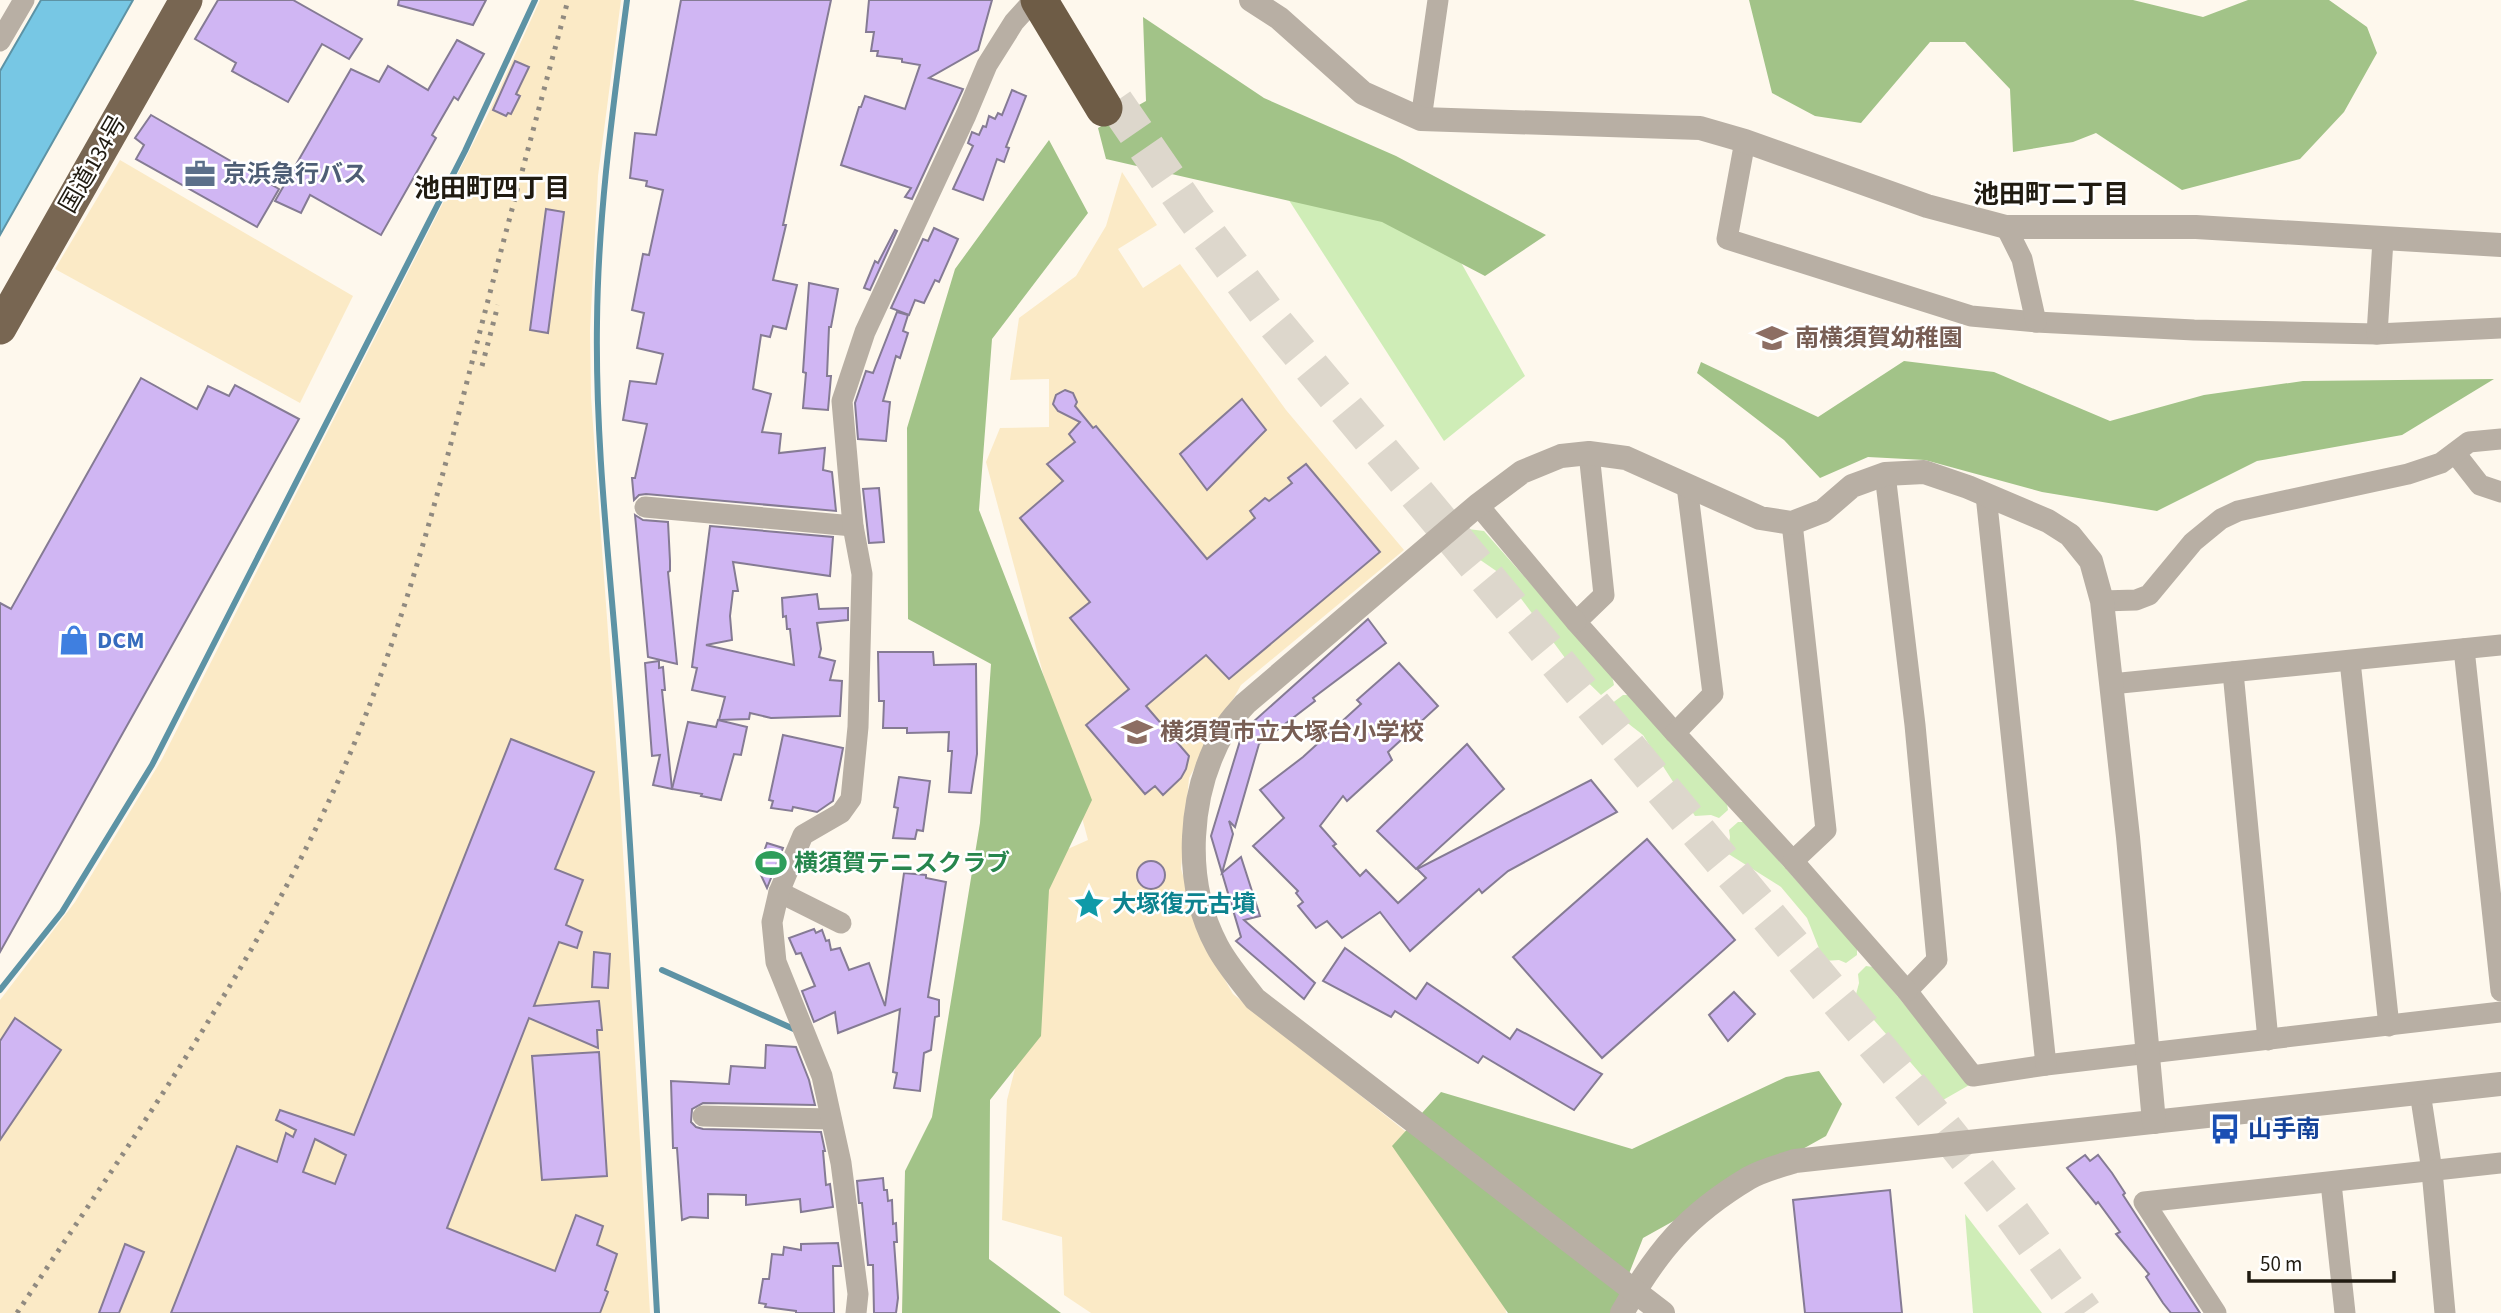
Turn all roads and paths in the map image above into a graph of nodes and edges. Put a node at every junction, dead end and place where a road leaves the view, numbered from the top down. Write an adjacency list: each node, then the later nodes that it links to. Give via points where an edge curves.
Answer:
1 (24, 0): 9 (street)
2 (164, 0): 15 (highway, 国道134号)
3 (186, 0): 17 (highway, 国道134号)
4 (1034, 0): 30 (street, via 987,65 865,332 842,401)
5 (1039, 0): 6 (highway, via 1109,105)
6 (1055, 0)
7 (1251, 0): 10 (street, via 1279,18 1363,93)
8 (1438, 0): 10 (street)
9 (0, 41)
10 (1421, 119): 11 (street, via 1700,128)
11 (1745, 141): 12 (street, via 1927,206); 16 (street, via 1727,239 1970,316)
12 (2006, 227): 13 (street, via 2196,227); 16 (street, via 2022,259)
13 (2383, 240): 14 (street); 19 (street)
14 (2501, 245)
15 (0, 287)
16 (2036, 322): 19 (street)
17 (0, 328)
18 (2501, 328): 19 (street)
19 (2377, 334)
20 (2501, 439): 22 (street, via 2469,442)
21 (1589, 453): 24 (street, via 1626,458); 27 (street, via 1561,456 1522,472); 32 (street, via 1604,596)
22 (2455, 453): 25 (street, via 2480,485); 31 (street, via 2408,474 2238,511 2193,542 2150,595)
23 (1885, 474): 26 (street, via 1924,472); 29 (street, via 1852,485 1823,511); 42 (street, via 1937,960)
24 (1687, 486): 29 (street, via 1760,518); 38 (street, via 1713,694)
25 (2501, 492)
26 (1986, 495): 31 (street, via 2070,535 2091,561); 48 (street)
27 (1478, 505): 32 (street); 57 (street, via 1245,704 1225,728 1207,766 1195,813 1200,901 1217,946 1255,999)
28 (645, 507): 30 (street)
29 (1792, 523): 39 (street, via 1826,830)
30 (853, 526): 40 (street, via 862,574 851,799 841,813 803,835)
31 (2102, 601): 37 (street)
32 (1576, 622): 38 (street)
33 (2501, 645): 34 (street)
34 (2464, 649): 35 (street); 43 (street)
35 (2350, 662): 36 (street); 45 (street)
36 (2233, 672): 37 (street); 46 (street)
37 (2111, 684): 47 (street)
38 (1675, 733): 39 (street)
39 (1793, 861): 42 (street)
40 (779, 892): 41 (street); 52 (street, via 772,922 776,962 822,1076)
41 (841, 923)
42 (1907, 991): 48 (street, via 1973,1076)
43 (2501, 991)
44 (2501, 1012): 45 (street)
45 (2389, 1026): 46 (street)
46 (2268, 1040): 47 (street)
47 (2147, 1054): 48 (street); 53 (street)
48 (2046, 1065)
49 (2501, 1083): 50 (street)
50 (2420, 1093): 53 (street); 55 (street)
51 (703, 1116): 52 (street)
52 (831, 1119): 58 (street, via 850,1224)
53 (2154, 1122): 57 (street, via 1795,1161 1751,1177 1694,1216 1667,1242)
54 (2501, 1163): 55 (street)
55 (2432, 1171): 56 (street); 63 (street)
56 (2331, 1183): 61 (street, via 2144,1202); 62 (street)
57 (1634, 1291): 59 (street); 60 (street)
58 (856, 1313)
59 (1622, 1313)
60 (1663, 1313)
61 (2216, 1313)
62 (2345, 1313)
63 (2445, 1313)

